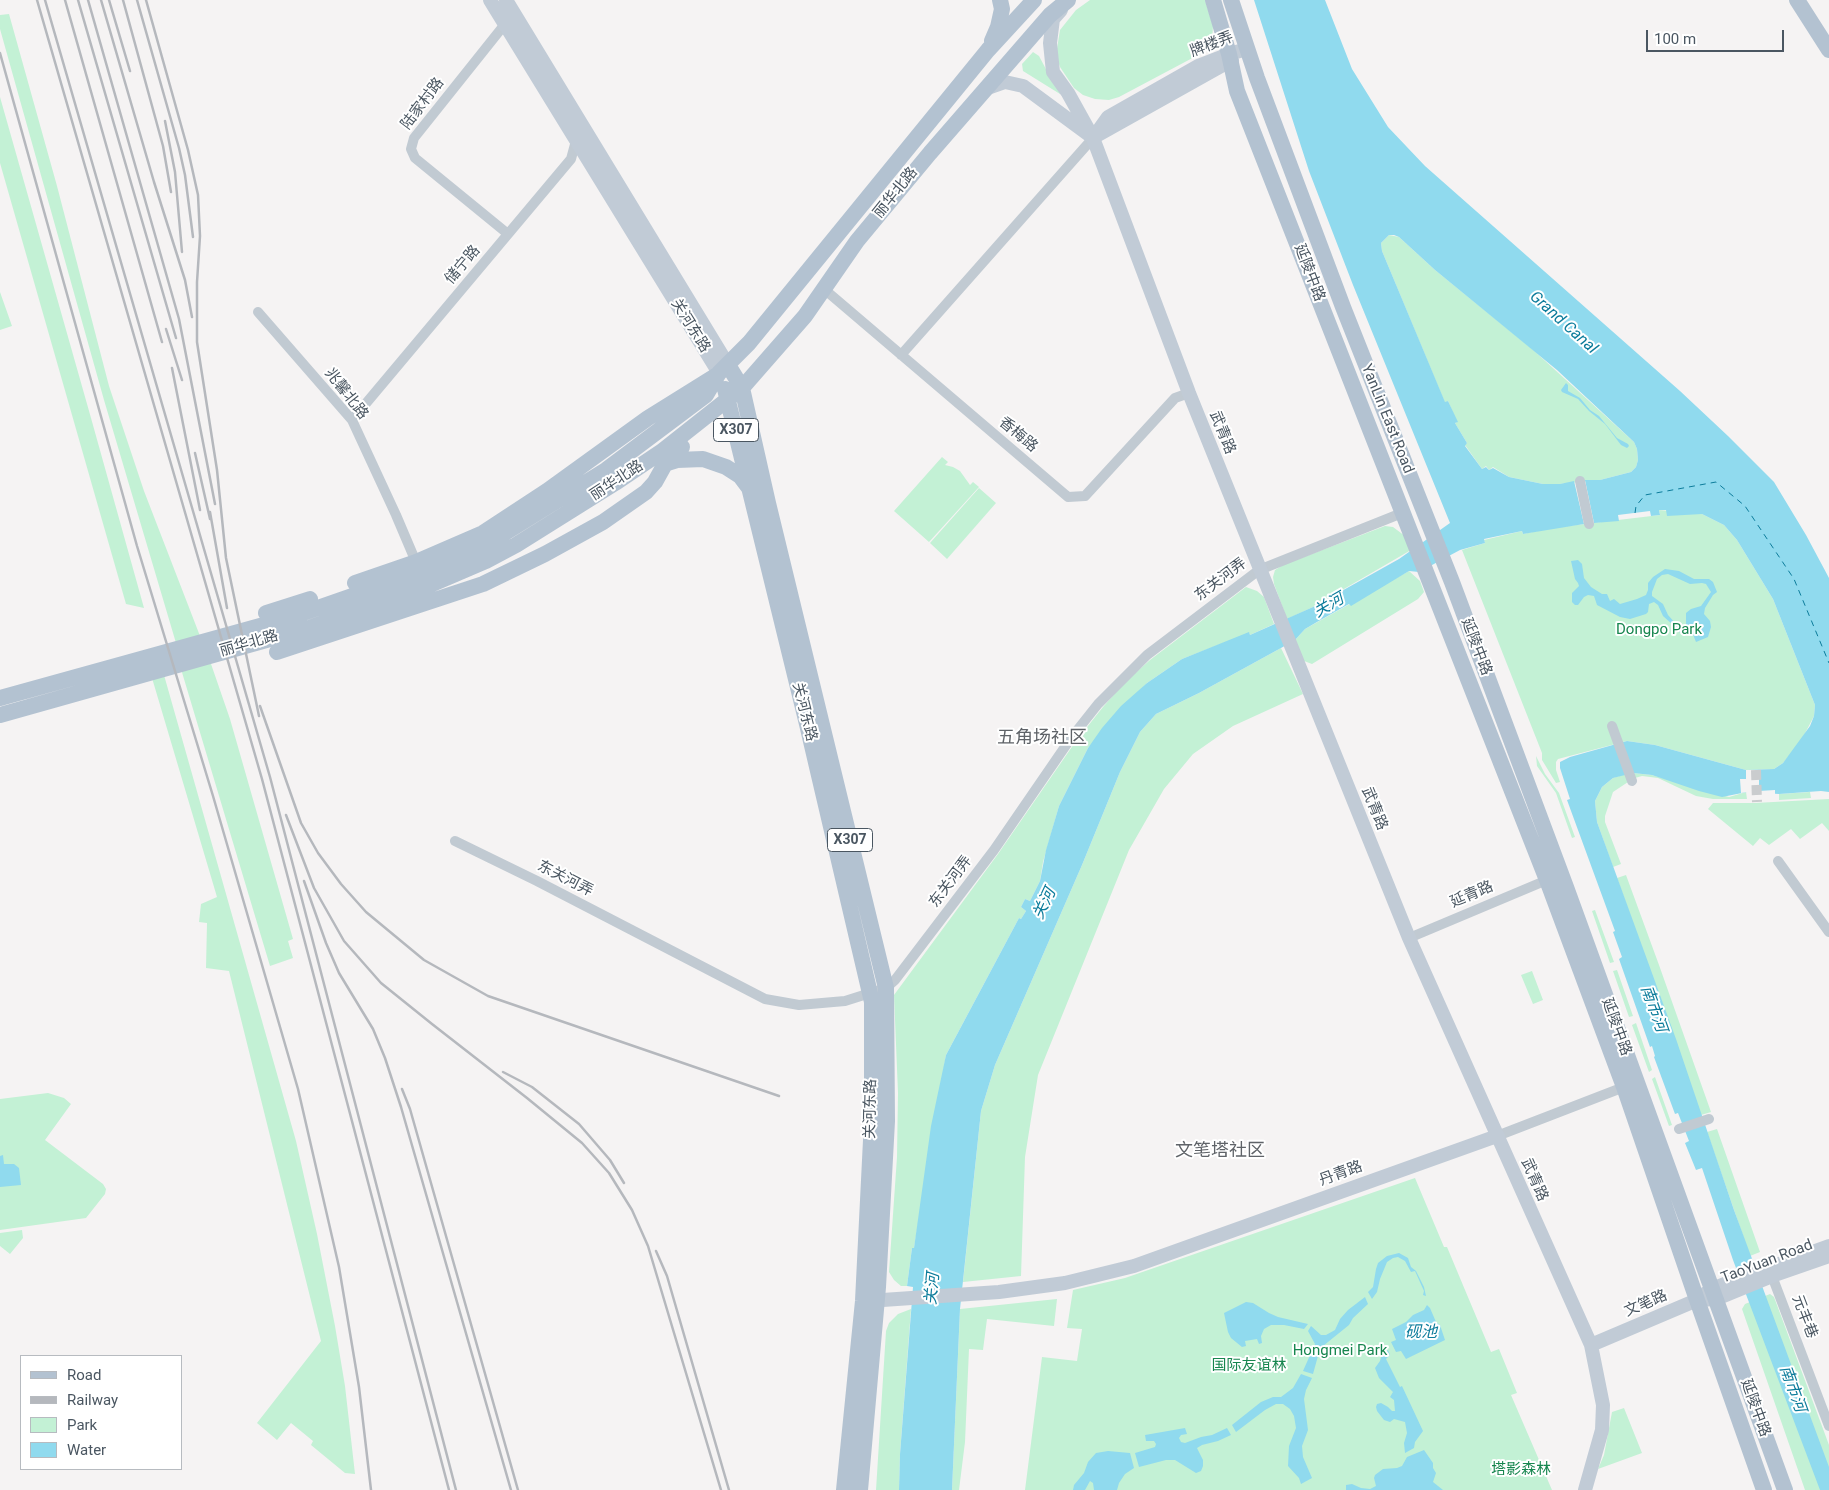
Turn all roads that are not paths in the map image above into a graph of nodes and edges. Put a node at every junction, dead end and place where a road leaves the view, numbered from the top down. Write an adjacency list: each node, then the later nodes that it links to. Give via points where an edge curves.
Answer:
1 (490, 0): 10 (street, 关河东路 / X307)
2 (506, 0): 19 (street, 关河东路 / X307)
3 (1000, 0): 13 (main road, via 1002,8 998,27)
4 (1034, 0): 13 (main road, 丽华北路)
5 (1068, 0): 16 (main road, 丽华北路, via 1050,15); 17 (street, 武青路, via 1053,19 1050,43 1054,72)
6 (1213, 0): 15 (main road, 延陵中路)
7 (1231, 0): 12 (main road, 延陵中路)
8 (1797, 0): 14 (main road)
9 (1810, 0): 11 (main road)
10 (505, 24): 21 (street, 关河东路 / X307); 22 (street, 陆家村路, via 414,138 411,149 416,158)
11 (1829, 30)
12 (1247, 49): 15 (street, 牌楼弄); 58 (main road, 延陵中路, via 1570,897)
13 (988, 50): 26 (main road, 丽华北路, via 749,344)
14 (1829, 50)
15 (1229, 58): 18 (street, 牌楼弄, via 1198,66); 20 (street, 牌楼弄); 35 (main road, 延陵中路, via 1237,91)
16 (988, 88): 20 (street, via 1005,82 1023,86); 23 (main road, 丽华北路, via 857,241)
17 (1074, 104): 18 (street, via 1085,114); 20 (street, 武青路)
18 (1108, 117): 20 (street, 牌楼弄)
19 (579, 120): 21 (street, 储宁路); 26 (street, 关河东路 / X307)
20 (1093, 138): 25 (street, 牌楼弄); 28 (street, 武青路)
21 (576, 143): 22 (street, 储宁路, via 571,159); 26 (street, 关河东路 / X307)
22 (508, 234): 30 (street, 储宁路)
23 (824, 289): 25 (street, 香梅路); 27 (main road, 丽华北路, via 805,316)
24 (258, 312): 30 (street, 兆馨北路)
25 (901, 355): 28 (street, 香梅路, via 1068,497 1085,496 1175,398)
26 (723, 369): 27 (main road, 关河东路 / X307); 29 (main road, 关河东路 / X307); 37 (main road, via 483,533); 41 (main road, 丽华北路, via 706,395 606,470 487,544 418,573 289,618)
27 (742, 388): 29 (main road, 丽华北路); 50 (main road, 关河东路 / X307)
28 (1189, 393): 38 (street, 武青路)
29 (728, 397): 31 (main road); 33 (main road, 丽华北路, via 661,452); 34 (main road, 关河东路 / X307)
30 (352, 420): 37 (street, 兆馨北路)
31 (665, 464): 33 (main road); 34 (main road, via 703,459 726,467 740,476); 40 (main road, via 646,492 602,522 545,554 483,584)
32 (1580, 481): 36 (street)
33 (615, 483): 42 (main road, 丽华北路, via 486,561 430,585 309,628)
34 (750, 489): 50 (main road, 关河东路 / X307)
35 (1402, 513): 38 (street, 东关河弄); 47 (main road, 延陵中路)
36 (1590, 524)
37 (416, 562): 39 (main road)
38 (1259, 570): 49 (street, 武青路); 50 (street, 东关河弄, via 1147,655 1098,704 896,980)
39 (266, 613)
40 (277, 652)
41 (0, 698)
42 (0, 715)
43 (1612, 726): 44 (street)
44 (1632, 781)
45 (456, 841): 50 (street, 东关河弄, via 765,999 799,1005 845,1001)
46 (1778, 861): 48 (street)
47 (1547, 880): 49 (street, 延青路); 51 (main road, 延陵中路)
48 (1829, 932)
49 (1409, 938): 54 (street, 武青路)
50 (878, 990): 59 (main road, 关河东路 / X307, via 888,1121)
51 (1624, 1087): 54 (street, 丹青路); 60 (main road, 延陵中路)
52 (1708, 1119): 53 (street)
53 (1679, 1129)
54 (1497, 1136): 59 (street, 丹青路, via 1134,1266 1065,1283 999,1292); 61 (street, 武青路)
55 (1829, 1246): 57 (street)
56 (1829, 1256): 57 (street, TaoYuan Road)
57 (1767, 1274): 58 (street, TaoYuan Road); 62 (street, 元丰巷)
58 (1714, 1294): 60 (street, 文笔路); 67 (main road, 延陵中路)
59 (870, 1297): 63 (main road, 关河东路); 64 (main road, 关河东路)
60 (1697, 1300): 61 (street, 文笔路); 66 (main road, 延陵中路)
61 (1591, 1345): 65 (street, 武青路, via 1603,1405 1602,1430)
62 (1829, 1426)
63 (844, 1490)
64 (860, 1490)
65 (1585, 1490)
66 (1764, 1490)
67 (1785, 1490)

